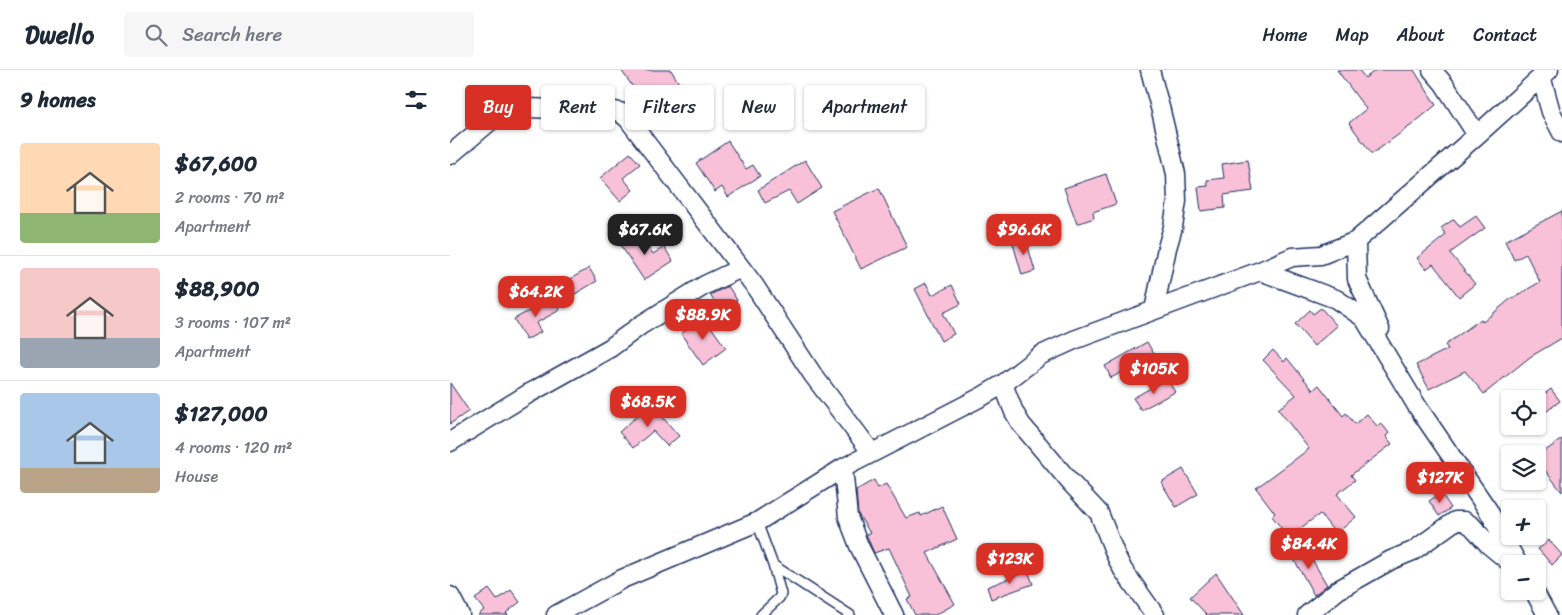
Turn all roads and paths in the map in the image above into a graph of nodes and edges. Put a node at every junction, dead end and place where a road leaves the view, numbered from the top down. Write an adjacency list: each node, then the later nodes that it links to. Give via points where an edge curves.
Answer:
1 (1150, 70): 10 (street, via 1176,174 1177,200)
2 (1432, 70): 5 (street)
3 (1545, 73): 4 (street, via 1551,112); 5 (street)
4 (1562, 133)
5 (1477, 135): 7 (street)
6 (450, 155): 8 (street, via 494,118 508,111 527,108 620,112)
7 (1356, 241): 9 (street, via 1321,255 1292,257); 12 (street, via 1357,279)
8 (741, 268): 13 (street, via 706,285 610,348); 14 (street, via 813,375)
9 (1260, 271): 10 (street); 12 (street, via 1336,300 1364,318)
10 (1154, 310): 11 (street, via 1041,355)
11 (1003, 384): 14 (street); 27 (street, via 1021,424 1099,513 1123,570)
12 (1432, 429): 18 (street, via 1488,510)
13 (450, 442)
14 (872, 453): 15 (street)
15 (843, 468): 16 (street); 26 (street, via 848,517)
16 (756, 522): 19 (lane); 23 (street, via 622,579)
17 (1501, 555): 28 (street, via 1472,526 1464,521 1455,521 1413,550 1338,590)
18 (1513, 555)
19 (773, 565): 24 (lane, via 780,596); 25 (lane)
20 (450, 596): 22 (street)
21 (1539, 600): 29 (street)
22 (460, 615)
23 (556, 615)
24 (761, 615)
25 (850, 615)
26 (894, 615)
27 (1156, 615)
28 (1308, 615)
29 (1547, 615)

